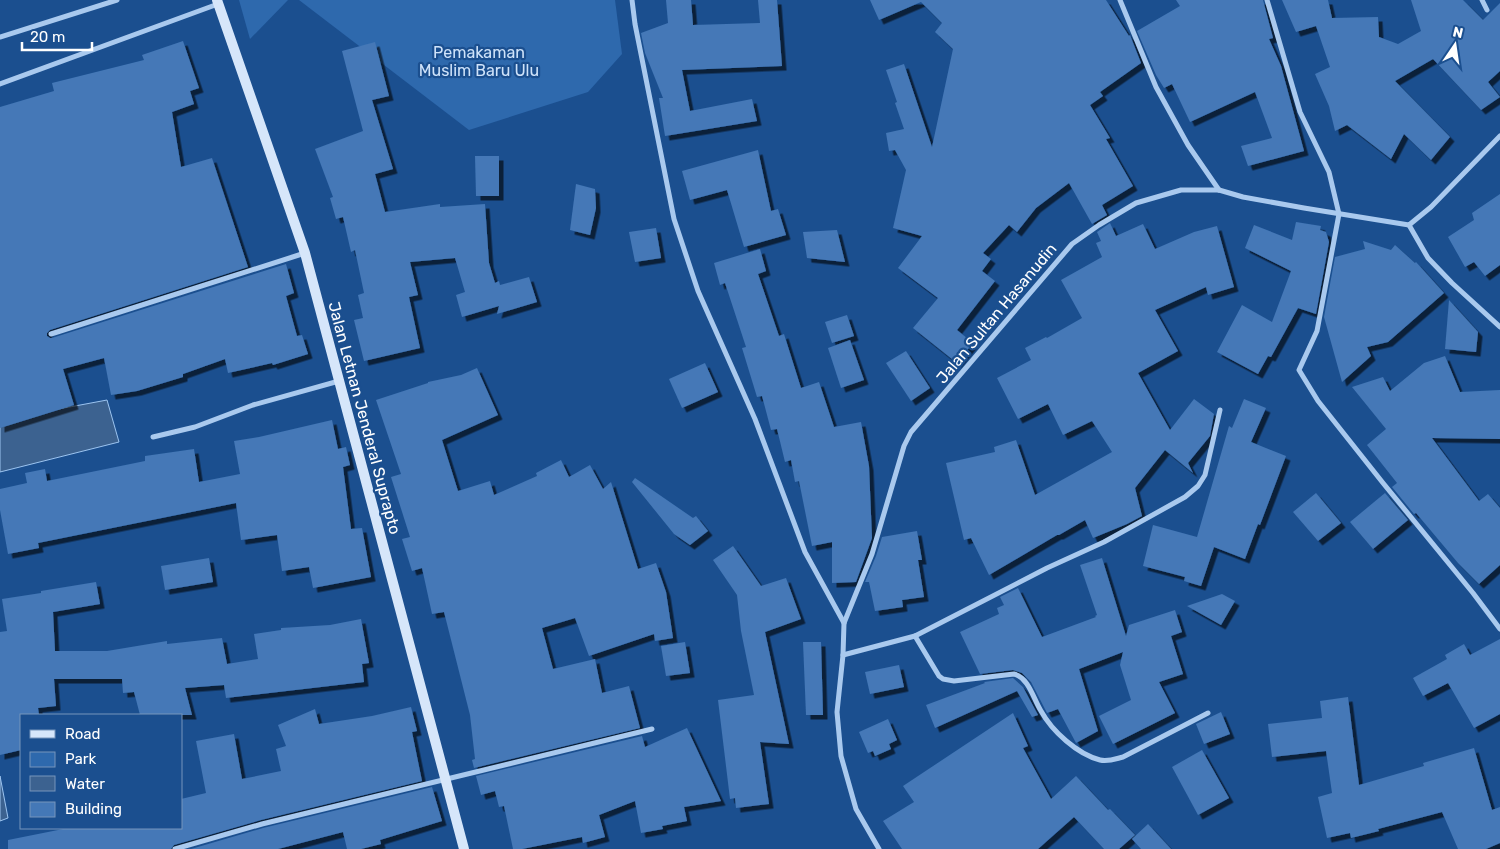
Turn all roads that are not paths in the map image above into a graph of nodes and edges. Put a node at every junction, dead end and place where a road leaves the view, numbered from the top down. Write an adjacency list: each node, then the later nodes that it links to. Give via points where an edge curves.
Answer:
1 (117, 0): 8 (street)
2 (632, 0): 20 (street, via 674,219 698,290 755,419 805,552)
3 (1120, 0): 11 (street, via 1156,87 1188,145)
4 (1266, 0): 12 (street, via 1300,112 1329,172)
5 (1482, 0): 7 (street)
6 (218, 2): 9 (street); 14 (main road, Jalan Letnan Jenderal Suprapto)
7 (1487, 10)
8 (0, 37)
9 (0, 84)
10 (1500, 136): 13 (street, via 1432,207)
11 (1219, 190): 12 (street, Jalan Sultan Hasanudin); 20 (street, Jalan Sultan Hasanudin, via 1180,190 1136,203 1072,244 911,432 872,554)
12 (1340, 214): 13 (street, Jalan Sultan Hasanudin); 21 (street, via 1317,331 1300,370 1324,408)
13 (1408, 225): 15 (street, via 1428,258)
14 (305, 254): 16 (street); 17 (main road, Jalan Letnan Jenderal Suprapto)
15 (1500, 327)
16 (51, 334)
17 (340, 381): 19 (street); 26 (main road, Jalan Letnan Jenderal Suprapto)
18 (1220, 410): 22 (street, via 1204,475 1198,486 1185,497 1104,542)
19 (154, 437)
20 (844, 623): 23 (street, Jalan Sultan Hasanudin)
21 (1500, 629)
22 (915, 636): 23 (street); 24 (street, via 943,679 1021,676 1063,739 1101,760 1112,761 1122,757)
23 (843, 655): 29 (street, Jalan Sultan Hasanudin, via 837,712 840,756 856,809)
24 (1208, 713)
25 (652, 729): 26 (street)
26 (445, 780): 27 (street, via 262,824); 28 (main road, Jalan Letnan Jenderal Suprapto)
27 (174, 849)
28 (464, 849)
29 (879, 849)

